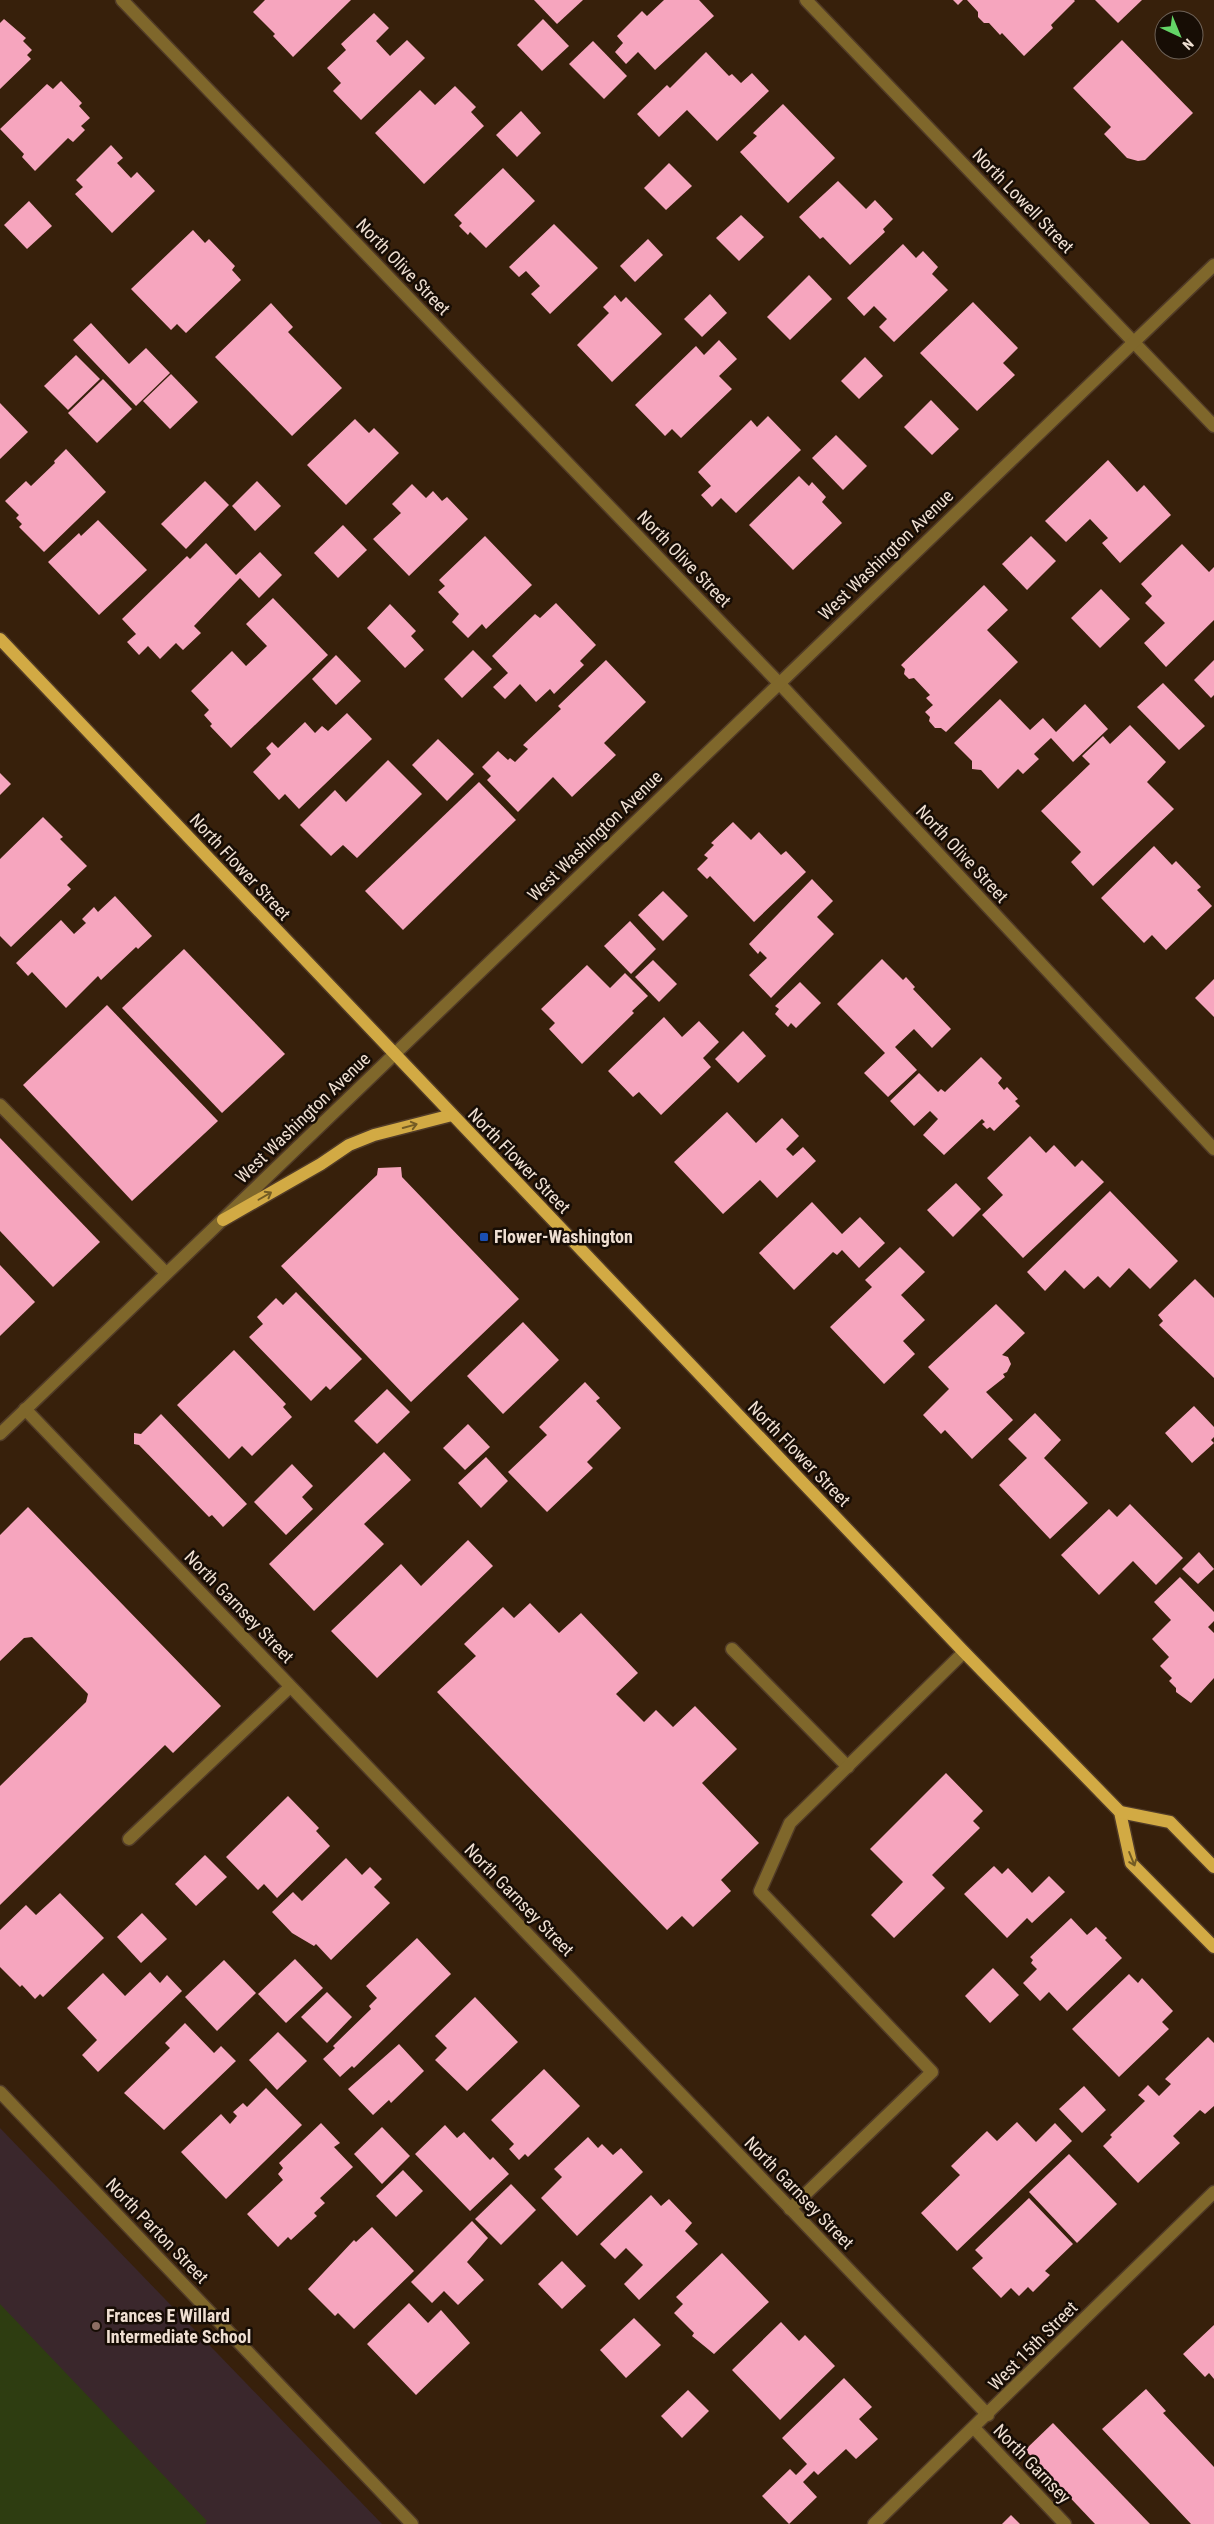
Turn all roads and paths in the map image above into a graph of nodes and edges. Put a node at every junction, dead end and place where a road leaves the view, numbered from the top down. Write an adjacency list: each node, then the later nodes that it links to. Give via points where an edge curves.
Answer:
1 (122, 0): 7 (street, North Olive Street)
2 (806, 0): 4 (street, North Lowell Street)
3 (1214, 265): 4 (street, West Washington Avenue)
4 (1134, 342): 5 (street, North Lowell Street); 7 (street, West Washington Avenue)
5 (1214, 426)
6 (0, 640): 8 (main road, North Flower Street)
7 (779, 683): 8 (street, West Washington Avenue); 11 (street, North Olive Street)
8 (394, 1054): 10 (main road, North Flower Street); 12 (street, West Washington Avenue)
9 (0, 1105): 13 (street)
10 (452, 1115): 12 (main road, one-way to 10, via 322,1164 349,1144); 17 (main road, North Flower Street)
11 (1214, 1149)
12 (223, 1220): 13 (street, West Washington Avenue)
13 (166, 1273): 14 (street, West Washington Avenue)
14 (25, 1409): 15 (street, West Washington Avenue); 18 (street, North Garnsey Street)
15 (0, 1434)
16 (732, 1649): 19 (street)
17 (964, 1652): 19 (street); 20 (main road, North Flower Street)
18 (290, 1686): 21 (street); 26 (street, North Garnsey Street)
19 (848, 1767): 26 (street, via 790,1823 760,1891 932,2072)
20 (1120, 1812): 22 (main road, via 1170,1822); 23 (main road, one-way to 23, via 1131,1862)
21 (129, 1839)
22 (1214, 1867)
23 (1214, 1947)
24 (0, 2092): 29 (street, North Parton Street)
25 (1214, 2192): 27 (street, West 15th Street)
26 (790, 2209): 27 (street, North Garnsey Street)
27 (988, 2415): 28 (street, West 15th Street)
28 (974, 2428): 30 (street, West 15th Street); 31 (street, North Garnsey)
29 (412, 2524)
30 (874, 2524)
31 (1065, 2524)

